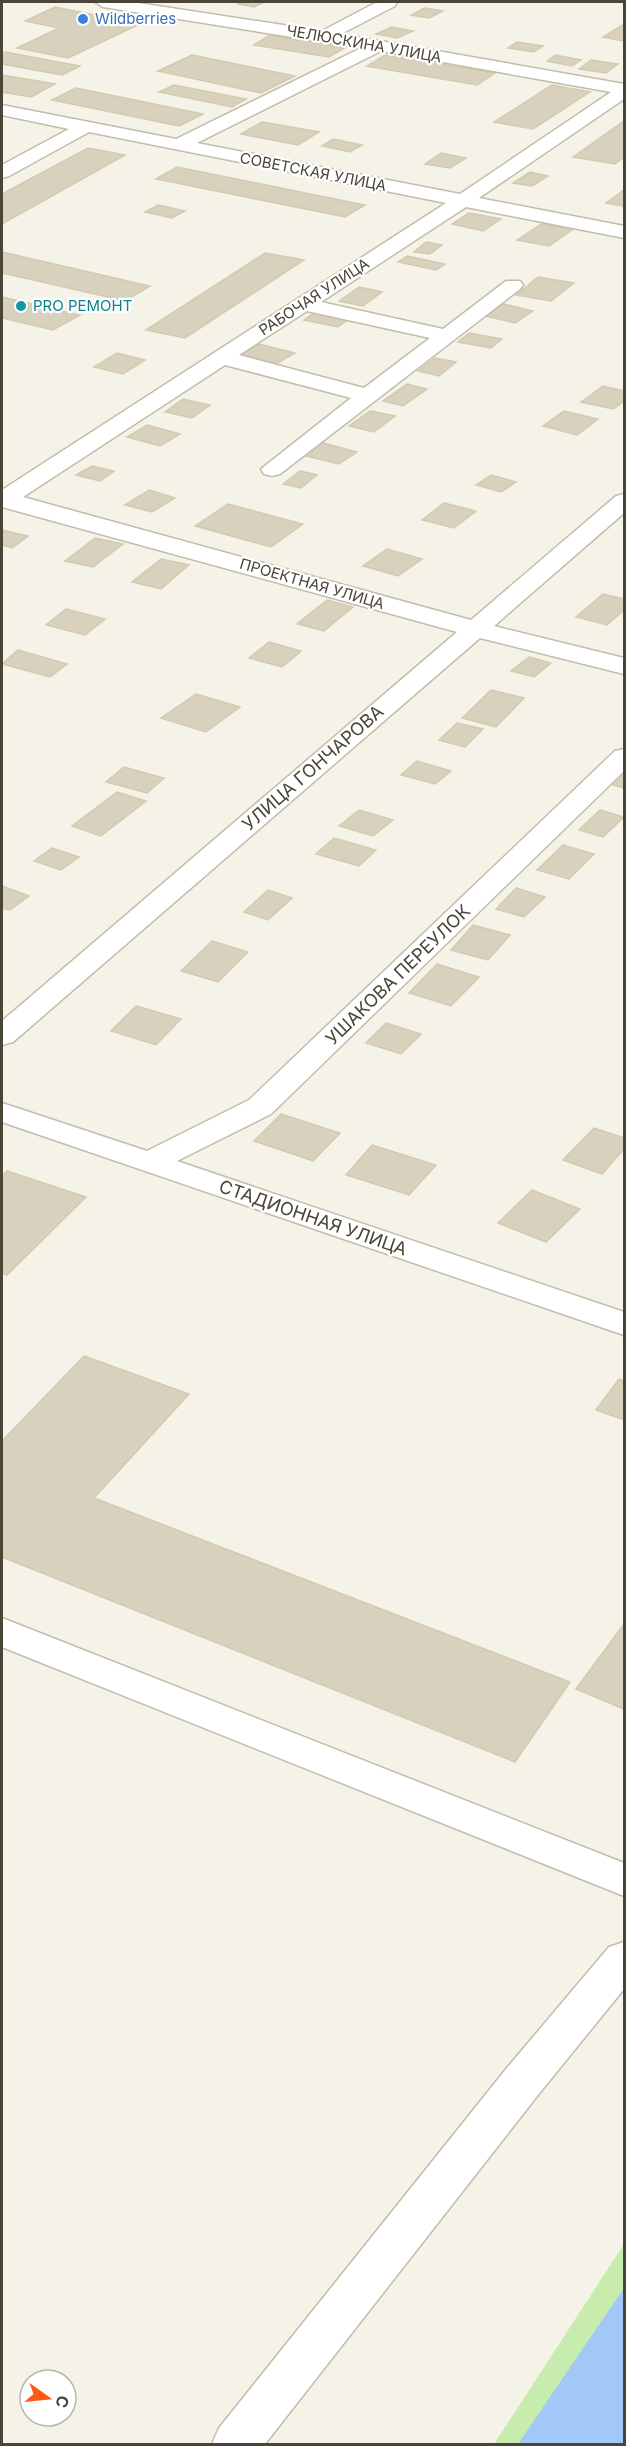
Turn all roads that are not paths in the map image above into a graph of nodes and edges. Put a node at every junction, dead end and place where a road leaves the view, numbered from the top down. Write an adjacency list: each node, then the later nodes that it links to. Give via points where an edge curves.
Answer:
1 (111, 2): 3 (street, ЧЕЛЮСКИНА УЛИЦА)
2 (389, 2): 3 (street)
3 (324, 36): 4 (street, ЧЕЛЮСКИНА УЛИЦА)
4 (378, 46): 5 (street, ЧЕЛЮСКИНА УЛИЦА); 8 (street)
5 (624, 90): 10 (street, РАБОЧАЯ УЛИЦА)
6 (2, 110): 7 (street, СОВЕТСКАЯ УЛИЦА)
7 (85, 127): 8 (street, СОВЕТСКАЯ УЛИЦА); 9 (street)
8 (178, 145): 10 (street, СОВЕТСКАЯ УЛИЦА)
9 (2, 172)
10 (462, 201): 11 (street, СОВЕТСКАЯ УЛИЦА); 13 (street, РАБОЧАЯ УЛИЦА)
11 (624, 232)
12 (513, 285): 14 (street)
13 (303, 304): 14 (street); 15 (street, РАБОЧАЯ УЛИЦА)
14 (447, 336): 16 (street)
15 (220, 357): 16 (street); 18 (street, РАБОЧАЯ УЛИЦА)
16 (368, 396): 17 (street)
17 (272, 469)
18 (2, 499): 20 (street, ПРОЕКТНАЯ УЛИЦА)
19 (624, 501): 20 (street, УЛИЦА ГОНЧАРОВА)
20 (475, 629): 21 (street, ПРОЕКТНАЯ УЛИЦА); 23 (street, УЛИЦА ГОНЧАРОВА)
21 (624, 666)
22 (624, 757): 25 (street, УШАКОВА ПЕРЕУЛОК, via 260,1107)
23 (2, 1036)
24 (2, 1112): 25 (street, СТАДИОННАЯ УЛИЦА)
25 (149, 1162): 26 (street, СТАДИОННАЯ УЛИЦА)
26 (620, 1314)
27 (2, 1632): 28 (street)
28 (624, 1880)
29 (624, 1959): 30 (street)
30 (236, 2445)

